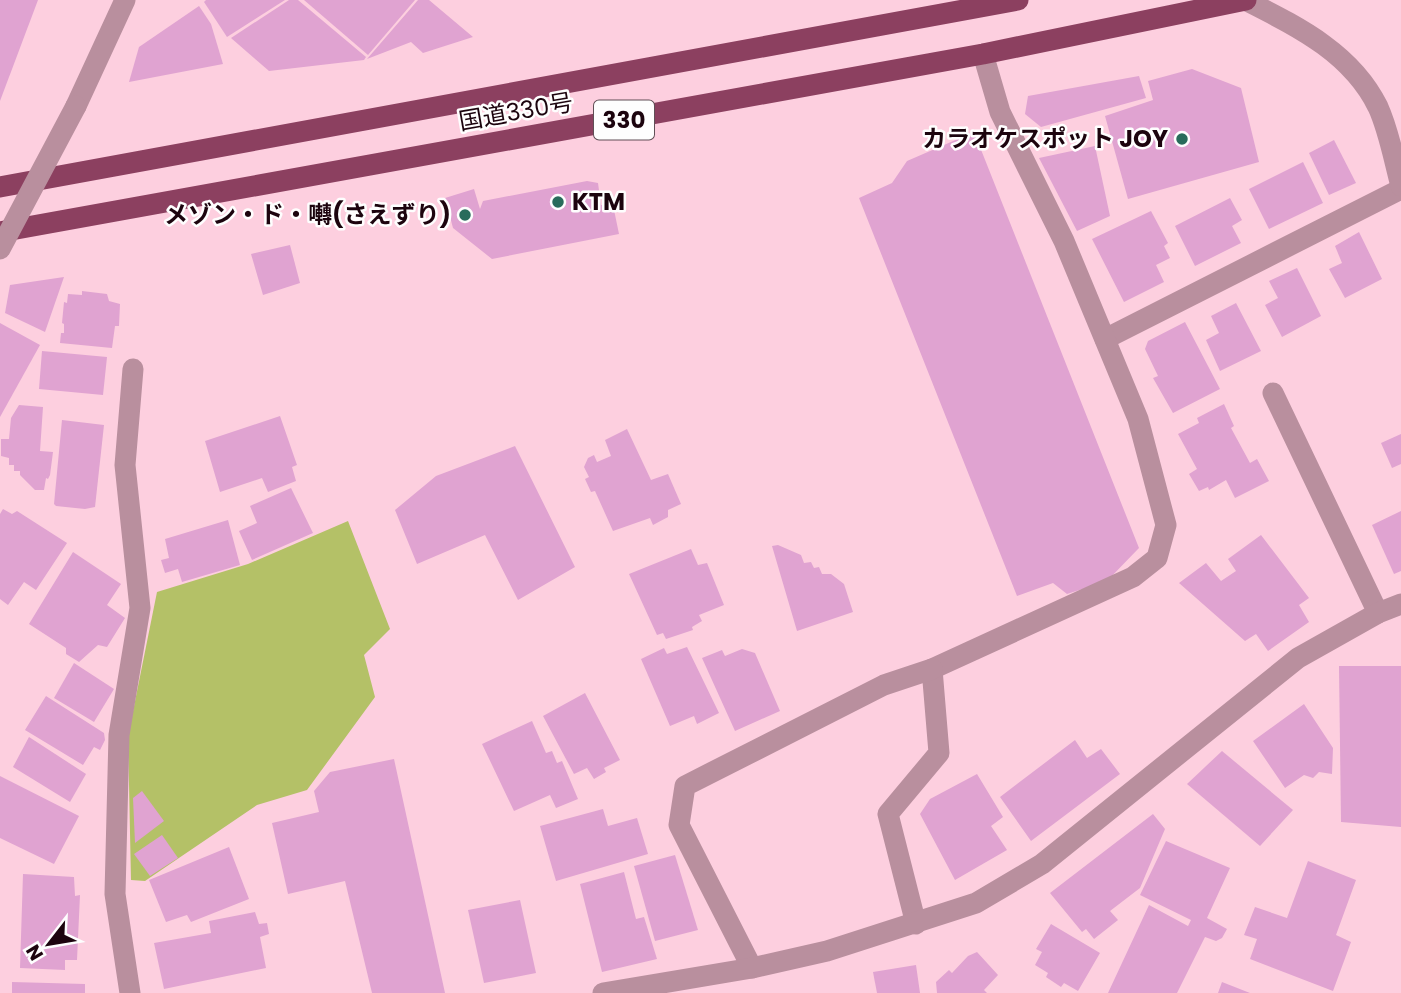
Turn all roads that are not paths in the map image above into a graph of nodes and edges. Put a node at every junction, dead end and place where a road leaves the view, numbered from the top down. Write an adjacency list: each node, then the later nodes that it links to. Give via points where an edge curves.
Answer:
1 (125, 0): 8 (street, bridge, via 76,106)
2 (1018, 0): 5 (highway, 国道330号 / 330)
3 (1245, 0): 4 (highway, 国道330号 / 330); 6 (street, via 1303,29 1357,76 1377,107)
4 (982, 54): 7 (highway, 国道330号 / 330); 9 (street, via 1000,113 1064,241)
5 (0, 187)
6 (1401, 187): 9 (street)
7 (0, 232)
8 (0, 249)
9 (1105, 339): 14 (street, via 1138,419 1166,525 1157,558 1133,577)
10 (133, 369): 17 (street, via 125,465 140,608 119,735 116,894)
11 (1273, 393): 13 (street)
12 (1401, 604): 13 (street)
13 (1378, 613): 15 (street, via 1298,658 1042,864 976,903)
14 (932, 669): 15 (street, via 939,753 888,814); 16 (street, via 884,685 685,786 679,825)
15 (916, 924): 16 (street)
16 (752, 968): 18 (street)
17 (130, 993)
18 (603, 993)

